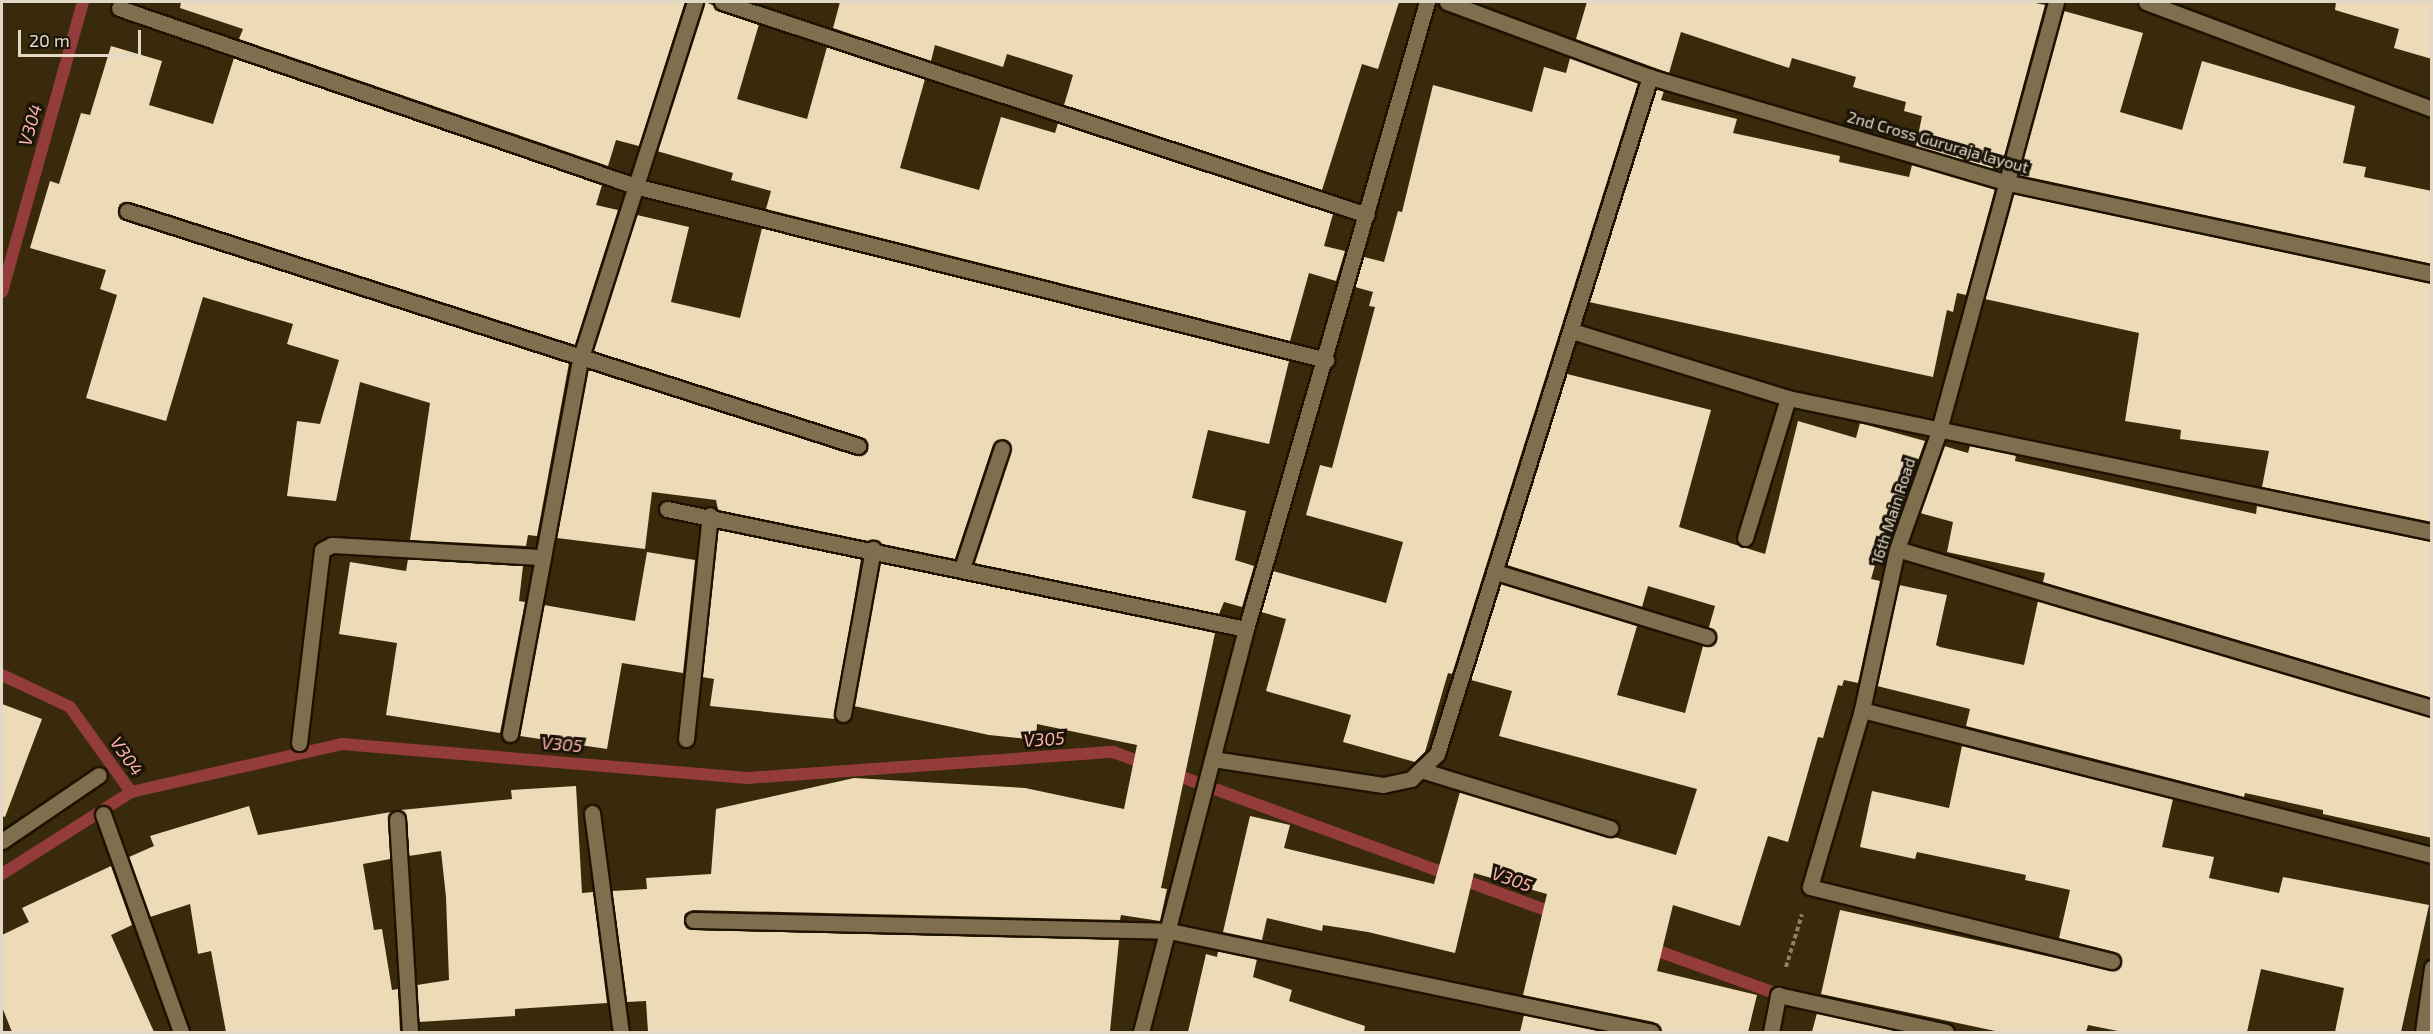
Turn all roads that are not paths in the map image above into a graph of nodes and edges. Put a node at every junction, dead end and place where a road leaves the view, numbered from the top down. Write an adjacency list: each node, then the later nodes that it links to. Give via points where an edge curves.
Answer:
1 (695, 2): 11 (street)
2 (722, 2): 13 (street)
3 (1427, 2): 13 (street)
4 (1447, 2): 8 (street, 2nd Cross Gururaja layout)
5 (2056, 2): 10 (street, 16th Main Road)
6 (2146, 2): 9 (street)
7 (119, 8): 11 (street)
8 (1650, 77): 10 (street, 2nd Cross Gururaja layout); 15 (street)
9 (2432, 109)
10 (2004, 182): 14 (street, 2nd Cross Gururaja layout); 19 (street, 16th Main Road)
11 (635, 186): 16 (street); 17 (street)
12 (127, 211): 16 (street)
13 (1367, 216): 17 (street)
14 (2432, 274)
15 (1572, 331): 18 (street); 30 (street)
16 (580, 360): 20 (street); 28 (street)
17 (1326, 360): 31 (street)
18 (1788, 398): 19 (street); 25 (street)
19 (1939, 432): 24 (street); 27 (street, 16th Main Road)
20 (858, 446)
21 (1002, 448): 29 (street)
22 (667, 509): 23 (street)
23 (710, 515): 26 (street); 37 (street)
24 (2432, 532)
25 (1745, 538)
26 (873, 549): 29 (street); 35 (street)
27 (1897, 549): 33 (street); 34 (street, 16th Main Road)
28 (541, 557): 36 (street); 38 (street, via 332,545 322,550)
29 (962, 568): 31 (street)
30 (1496, 572): 32 (street); 40 (street, via 1437,754)
31 (1246, 628): 39 (street)
32 (1707, 637)
33 (2432, 708)
34 (1862, 711): 47 (street); 50 (street, 16th Main Road, via 1810,887)
35 (843, 714)
36 (510, 734)
37 (686, 739)
38 (299, 743)
39 (1212, 763): 40 (street, via 1383,785 1411,779); 49 (street)
40 (1420, 770): 45 (street)
41 (99, 775): 46 (street)
42 (592, 813): 54 (street)
43 (103, 814): 52 (street)
44 (397, 819): 53 (street)
45 (1610, 828)
46 (2, 841)
47 (2432, 855)
48 (693, 920): 49 (street)
49 (1169, 931): 55 (street); 56 (street)
50 (2112, 961)
51 (2432, 968): 59 (street)
52 (180, 1032)
53 (410, 1032)
54 (621, 1032)
55 (1141, 1032)
56 (1652, 1032)
57 (1771, 1032): 58 (street, via 1778,995)
58 (1946, 1032)
59 (2423, 1032)

